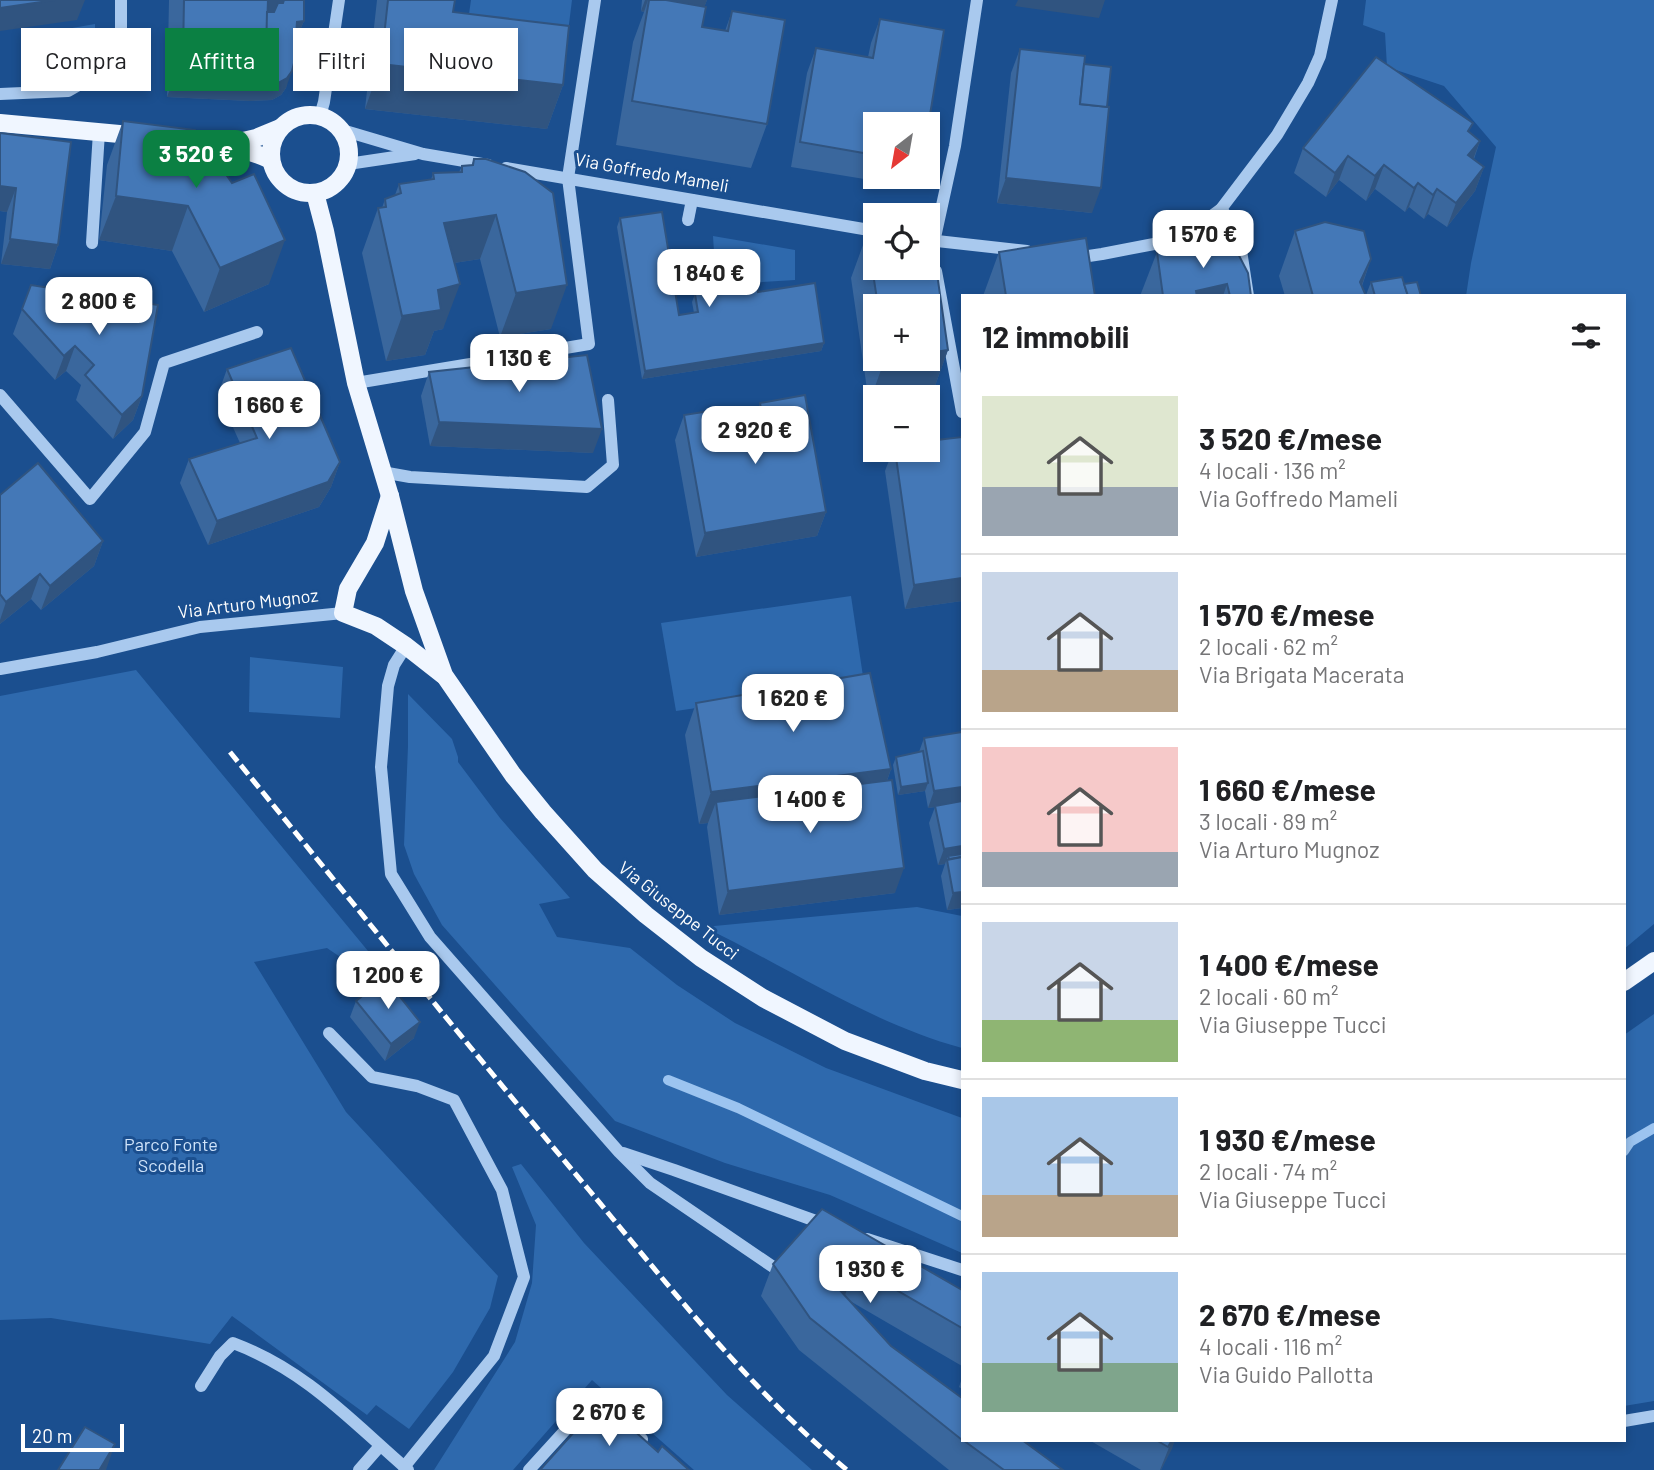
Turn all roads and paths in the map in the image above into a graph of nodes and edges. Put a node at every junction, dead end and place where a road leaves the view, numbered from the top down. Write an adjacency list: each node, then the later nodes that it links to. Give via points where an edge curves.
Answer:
1 (121, 0): 6 (street, via 121,45 103,71 68,91)
2 (339, 0): 7 (street)
3 (595, 0): 16 (street)
4 (976, 0): 19 (street, via 955,146)
5 (1332, 0): 20 (street, via 1320,57 1307,83 1277,135)
6 (0, 94)
7 (320, 116): 9 (main road, via 300,116); 10 (main road)
8 (0, 123): 11 (main road)
9 (280, 128): 12 (main road); 14 (main road, via 272,142)
10 (342, 130): 13 (street, Via Goffredo Mameli); 15 (main road, via 349,149)
11 (99, 132): 12 (main road); 24 (street)
12 (226, 144): 14 (main road)
13 (422, 153): 15 (street, Via Goffredo Mameli); 16 (street, Via Goffredo Mameli)
14 (271, 160): 17 (main road, via 286,186)
15 (348, 164): 17 (main road, via 335,185)
16 (568, 178): 18 (street, Via Goffredo Mameli); 28 (street, via 589,344)
17 (315, 193): 28 (main road)
18 (692, 200): 21 (street); 22 (street, Via Goffredo Mameli)
19 (940, 205)
20 (1221, 209): 23 (street, via 1191,231 1084,263 1049,253); 26 (street, via 1238,231)
21 (688, 220)
22 (863, 229)
23 (940, 242)
24 (92, 243)
25 (937, 280): 31 (street)
26 (1248, 294)
27 (257, 332): 29 (street, via 164,363 145,432 90,499)
28 (356, 383): 32 (main road)
29 (0, 394)
30 (608, 400): 32 (street, via 612,465 587,487)
31 (961, 407)
32 (382, 472): 33 (main road)
33 (390, 496): 34 (main road, via 375,543 348,589); 37 (main road, via 414,591)
34 (344, 613): 35 (main road, Via Arturo Mugnoz, via 376,626); 36 (street, Via Arturo Mugnoz, via 200,627)
35 (406, 646): 37 (main road, Via Arturo Mugnoz); 42 (street, via 388,686 381,767 391,874 430,937)
36 (0, 669)
37 (444, 675): 41 (main road, Via Giuseppe Tucci, via 543,813 595,870 646,915 763,998 845,1041)
38 (1654, 961): 39 (main road)
39 (1626, 981)
40 (329, 1032): 50 (street, via 372,1077 454,1100 502,1190 524,1277 494,1356)
41 (961, 1080)
42 (619, 1152): 43 (street); 44 (street, via 650,1182)
43 (961, 1269)
44 (782, 1273)
45 (201, 1386): 49 (street, via 233,1343 284,1367 328,1398)
46 (1654, 1416): 47 (street)
47 (1626, 1421)
48 (648, 1445): 52 (street, via 630,1429 580,1415)
49 (380, 1446): 50 (street); 51 (street)
50 (406, 1468)
51 (359, 1470)
52 (529, 1470)

